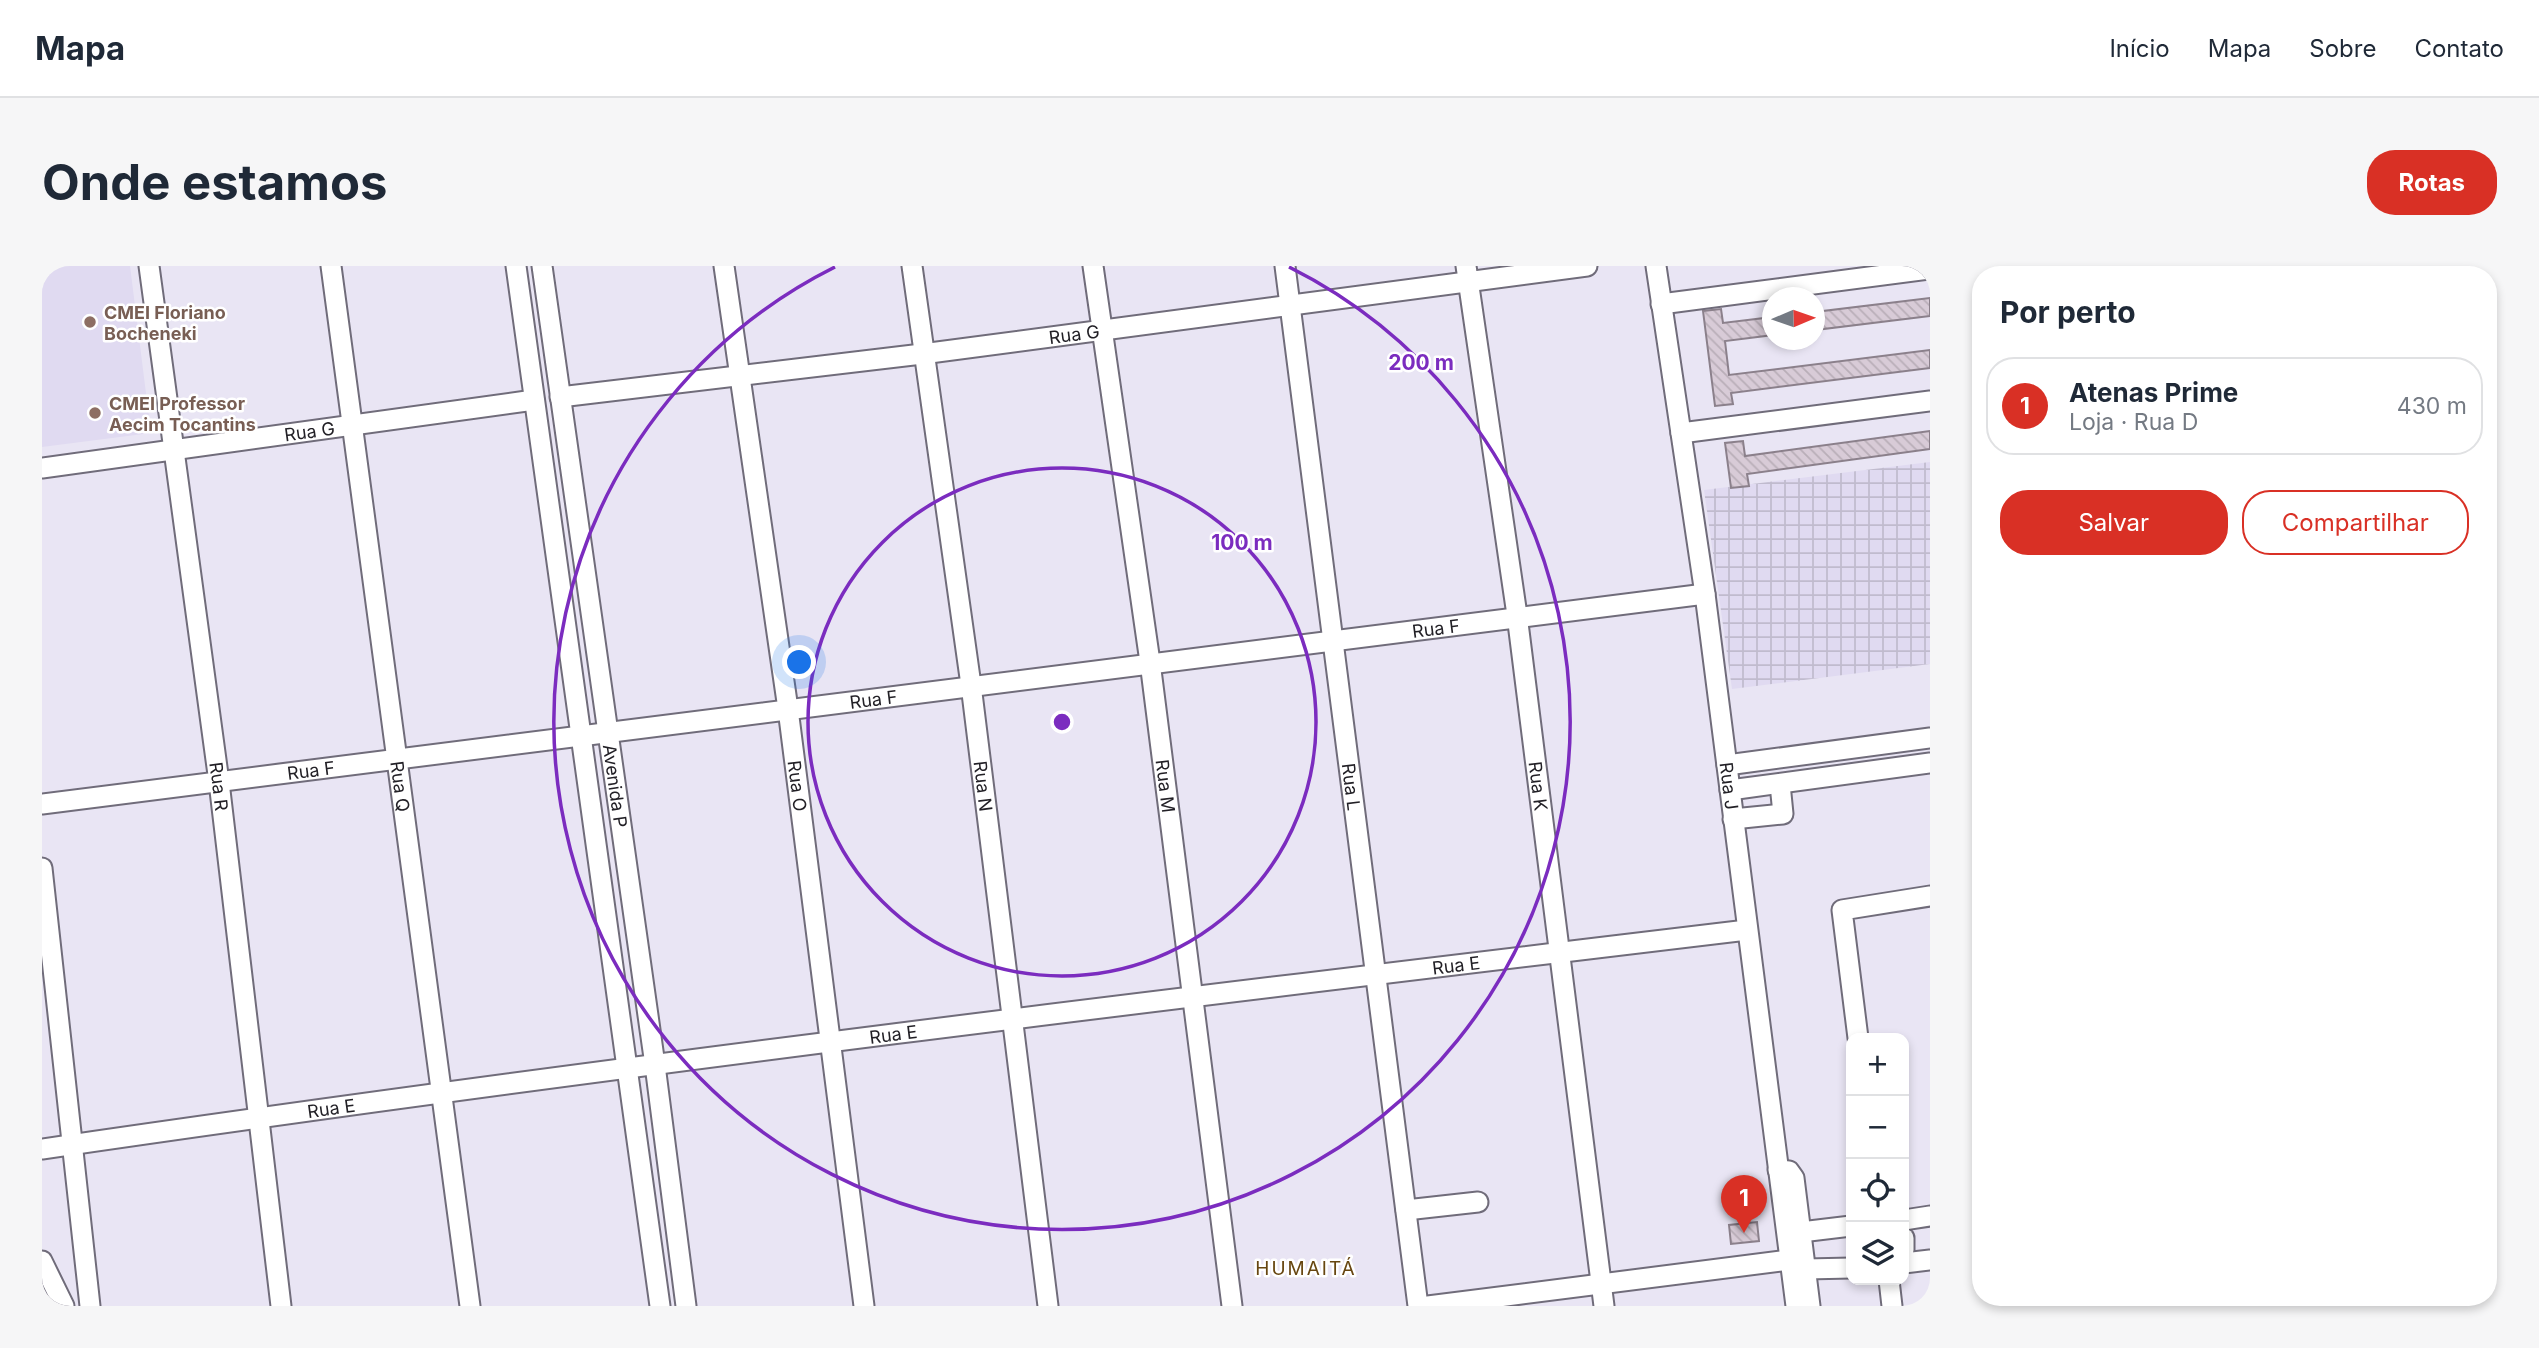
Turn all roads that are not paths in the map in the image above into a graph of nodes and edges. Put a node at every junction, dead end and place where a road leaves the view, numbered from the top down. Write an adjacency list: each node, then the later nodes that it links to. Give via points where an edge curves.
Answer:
1 (149, 266): 23 (street, Rua R)
2 (331, 266): 21 (street, Rua Q)
3 (516, 266): 19 (street, Avenida P)
4 (542, 266): 18 (street, Avenida P)
5 (724, 266): 17 (street, Rua O)
6 (912, 266): 16 (street, Rua N)
7 (1093, 266): 15 (street, Rua M)
8 (1285, 266): 13 (street, Rua L)
9 (1587, 266): 12 (street, Rua G)
10 (1656, 266): 14 (street, Rua J)
11 (1930, 269): 14 (street)
12 (1467, 274): 13 (street, Rua G); 26 (street, Rua K)
13 (1290, 304): 15 (street, Rua G); 27 (street, Rua L)
14 (1661, 304): 22 (street, Rua J)
15 (1100, 330): 16 (street, Rua G); 28 (street, Rua M)
16 (922, 354): 17 (street, Rua G); 29 (street, Rua N)
17 (738, 377): 18 (street, Rua G); 30 (street, Rua O)
18 (560, 397): 31 (street, Avenida P)
19 (534, 400): 21 (street, Rua G); 32 (street, Avenida P)
20 (1930, 401): 22 (street)
21 (353, 424): 23 (street, Rua G); 34 (street, Rua Q)
22 (1681, 433): 25 (street, Rua J)
23 (175, 448): 24 (street, Rua G); 37 (street, Rua R)
24 (42, 467)
25 (1705, 594): 26 (street, Rua F); 36 (street, Rua J)
26 (1517, 615): 27 (street, Rua F); 45 (street, Rua K)
27 (1333, 639): 28 (street, Rua F); 46 (street, Rua L)
28 (1150, 662): 29 (street, Rua F); 47 (street, Rua M)
29 (971, 685): 30 (street, Rua F); 48 (street, Rua N)
30 (788, 709): 31 (street, Rua F); 50 (street, Rua O)
31 (606, 731): 32 (street, Rua F); 51 (street, Avenida P)
32 (581, 734): 34 (street, Rua F); 52 (street, Avenida P)
33 (1930, 738): 36 (street)
34 (398, 758): 37 (street, Rua F); 53 (street, Rua Q)
35 (1930, 764): 38 (street)
36 (1727, 765): 39 (street, Rua J)
37 (219, 782): 40 (street, Rua F); 54 (street, Rua R)
38 (1780, 784): 39 (street); 41 (street, via 1783,814)
39 (1730, 790): 41 (street, Rua J)
40 (42, 804)
41 (1733, 819): 44 (street, Rua J)
42 (42, 869): 55 (street)
43 (1930, 897): 49 (street, via 1842,910)
44 (1747, 930): 45 (street, Rua E); 57 (street, Rua J)
45 (1558, 953): 46 (street, Rua E); 69 (street, Rua K)
46 (1377, 972): 47 (street, Rua E); 59 (street, Rua L)
47 (1193, 996): 48 (street, Rua E); 79 (street, Rua M)
48 (1013, 1019): 50 (street, Rua E); 78 (street, Rua N)
49 (1857, 1033)
50 (829, 1044): 51 (street, Rua E); 77 (street, Rua O)
51 (655, 1065): 52 (street, Rua E); 76 (street, Avenida P)
52 (627, 1068): 53 (street, Rua E); 75 (street, Avenida P)
53 (442, 1094): 54 (street, Rua E); 74 (street, Rua Q)
54 (260, 1116): 55 (street, Rua E); 73 (street, Rua R)
55 (75, 1144): 56 (street, Rua E); 72 (street)
56 (42, 1149)
57 (1778, 1170): 63 (street, via 1789,1171 1794,1178); 67 (street, Rua J)
58 (1478, 1202): 59 (street)
59 (1406, 1210): 80 (street, Rua L)
60 (1930, 1216): 61 (street)
61 (1909, 1219)
62 (1846, 1227): 63 (street)
63 (1801, 1232): 67 (street)
64 (1930, 1260): 66 (street)
65 (42, 1261): 71 (street)
66 (1909, 1262)
67 (1797, 1265): 68 (street); 69 (street); 83 (street, Rua J); 84 (street)
68 (1846, 1268)
69 (1601, 1284): 81 (street); 82 (street, Rua K)
70 (1890, 1285): 85 (street)
71 (64, 1306)
72 (90, 1306)
73 (281, 1306)
74 (470, 1306)
75 (660, 1306)
76 (686, 1306)
77 (864, 1306)
78 (1048, 1306)
79 (1232, 1306)
80 (1418, 1306)
81 (1428, 1306)
82 (1604, 1306)
83 (1796, 1306)
84 (1811, 1306)
85 (1892, 1306)

